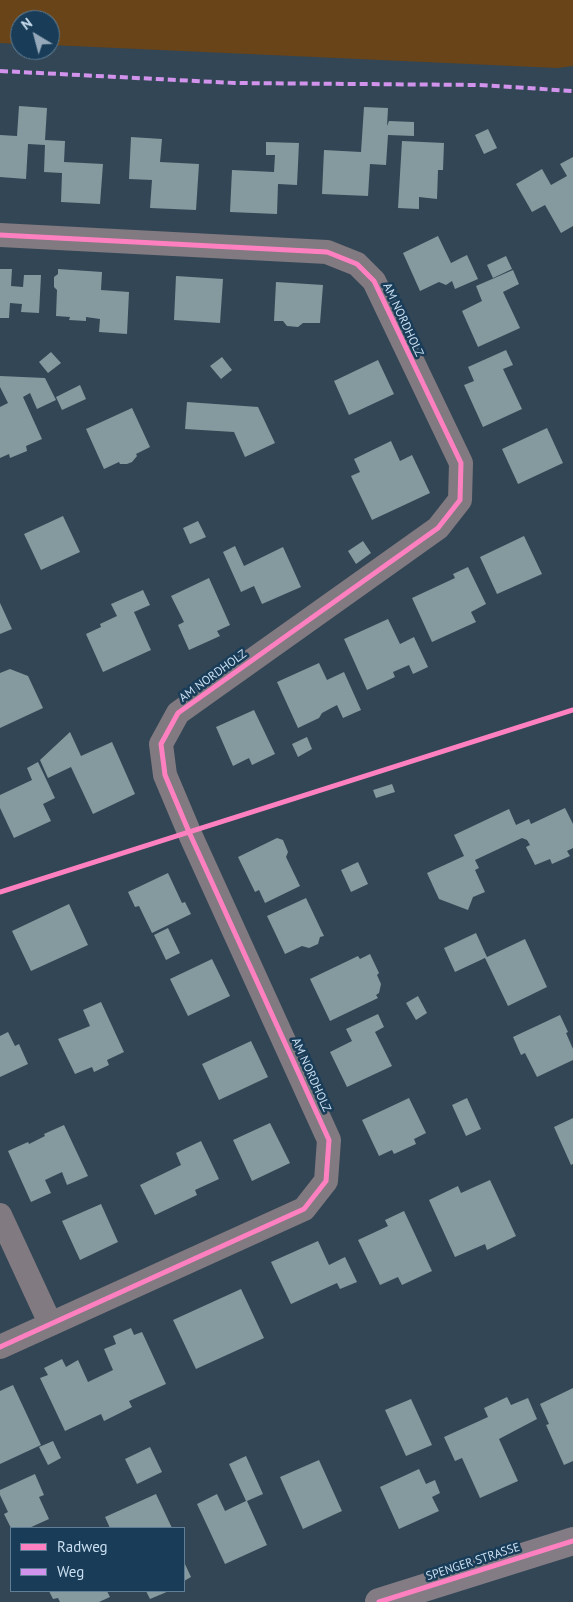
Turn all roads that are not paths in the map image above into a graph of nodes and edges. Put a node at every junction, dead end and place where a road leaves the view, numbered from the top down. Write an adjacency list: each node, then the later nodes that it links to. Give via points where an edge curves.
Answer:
1 (0, 235): 3 (street, AM NORDHOLZ, via 327,252 357,264 374,281 460,463 460,500 438,528 178,714 162,744 165,775 189,832 329,1140 326,1181 304,1209)
2 (0, 1215): 3 (street)
3 (50, 1323): 4 (street, AM NORDHOLZ)
4 (0, 1347)
5 (573, 1541): 6 (street, SPENGER STRASSE)
6 (379, 1602)

